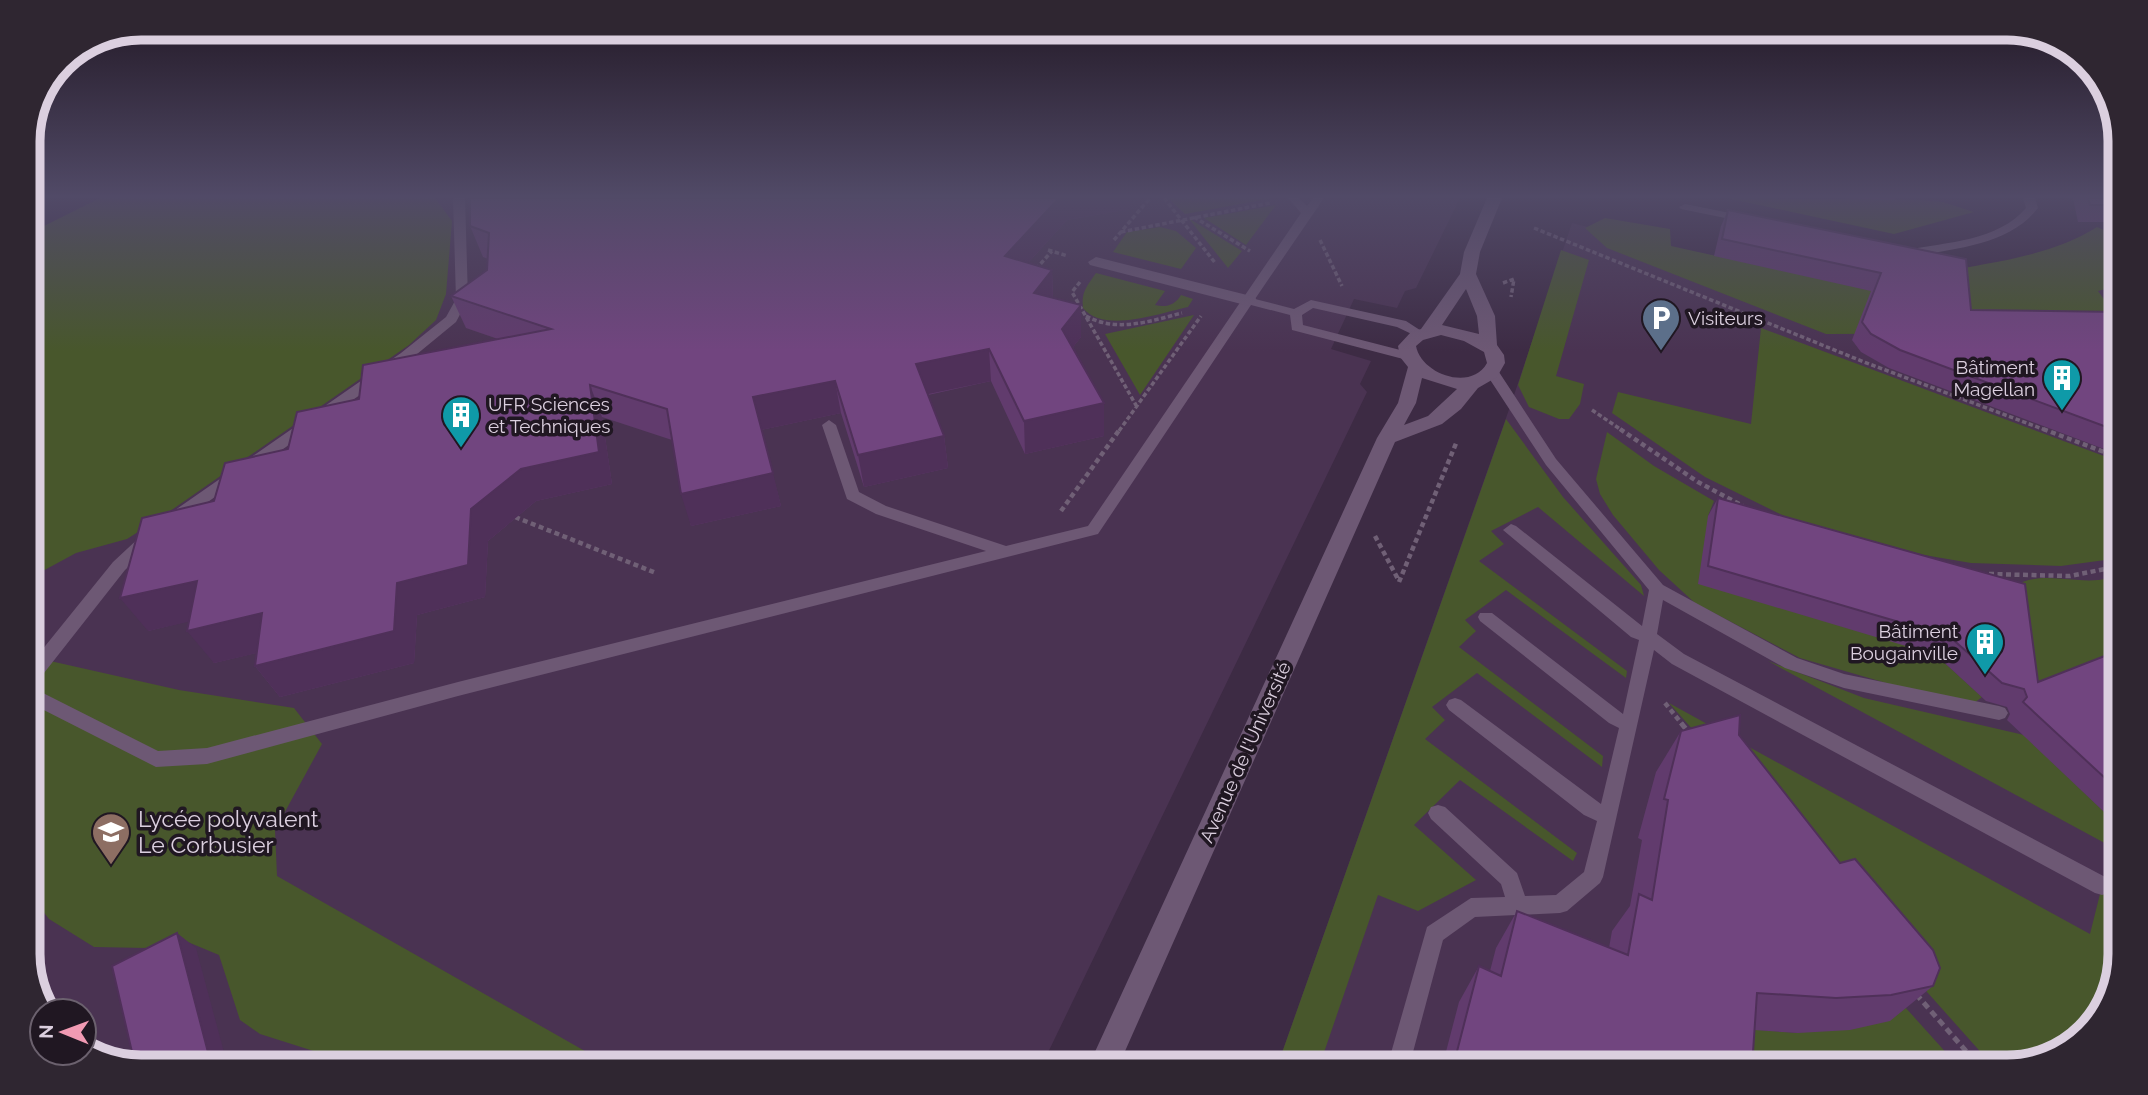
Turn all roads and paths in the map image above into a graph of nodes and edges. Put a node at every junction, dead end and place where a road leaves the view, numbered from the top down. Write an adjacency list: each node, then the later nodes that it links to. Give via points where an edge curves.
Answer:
1 (461, 249): 45 (lane, via 462,299 451,319 406,356 160,528 119,566)
2 (1205, 249): 15 (path)
3 (1282, 249): 12 (lane)
4 (1324, 249): 16 (path)
5 (1473, 249): 13 (street)
6 (1586, 249): 33 (path, via 1864,362)
7 (1937, 249): 9 (lane, via 1912,255)
8 (1248, 250): 12 (path); 15 (path)
9 (1898, 252)
10 (1069, 256): 14 (path, via 1050,250)
11 (1096, 262): 18 (street)
12 (1272, 263): 19 (lane)
13 (1468, 274): 24 (street); 25 (street, via 1486,316)
14 (1032, 275)
15 (1227, 278): 18 (path)
16 (1342, 287)
17 (1072, 292): 22 (path)
18 (1217, 293): 19 (street); 21 (path)
19 (1249, 301): 23 (lane); 38 (lane, via 1093,530)
20 (1069, 306): 22 (path)
21 (1207, 307): 22 (path, via 1126,325 1095,322); 29 (path)
22 (1080, 310): 29 (path)
23 (1296, 313): 24 (lane, via 1311,304); 26 (lane, via 1297,327)
24 (1424, 332): 25 (street, via 1467,334); 26 (street, via 1407,347)
25 (1489, 347): 27 (street, via 1496,364)
26 (1412, 362): 28 (street, via 1425,374 1449,382); 32 (street, Avenue de l'Université, via 1407,403)
27 (1492, 372): 28 (street); 42 (lane, via 1551,461)
28 (1474, 381): 32 (street, via 1435,420)
29 (1136, 406): 36 (path)
30 (1592, 410): 34 (path, via 1698,482)
31 (829, 425): 38 (lane, via 852,495 881,510)
32 (1387, 438): 57 (street, Avenue de l'Université)
33 (2108, 454)
34 (1754, 511)
35 (515, 517): 40 (path)
36 (1054, 521)
37 (1511, 530): 44 (lane)
38 (1003, 551): 47 (lane, via 207,756 156,759)
39 (2108, 568): 41 (path, via 2070,576)
40 (656, 573)
41 (1976, 573)
42 (1657, 589): 44 (lane); 49 (lane, via 1791,663 1844,681)
43 (1486, 617): 50 (lane, via 1615,718)
44 (1648, 637): 46 (lane); 54 (lane, via 1678,659)
45 (40, 665)
46 (1639, 684): 50 (lane); 51 (path, via 1658,692)
47 (40, 701)
48 (1455, 705): 53 (lane, via 1591,809)
49 (1999, 713)
50 (1629, 724): 53 (lane)
51 (1699, 745)
52 (1438, 813): 55 (lane, via 1510,880)
53 (1608, 817): 55 (lane, via 1593,877 1560,904)
54 (2102, 886)
55 (1518, 906): 58 (lane, via 1471,908 1434,934)
56 (1908, 984): 59 (path)
57 (1108, 1055)
58 (1401, 1055)
59 (1970, 1055)

